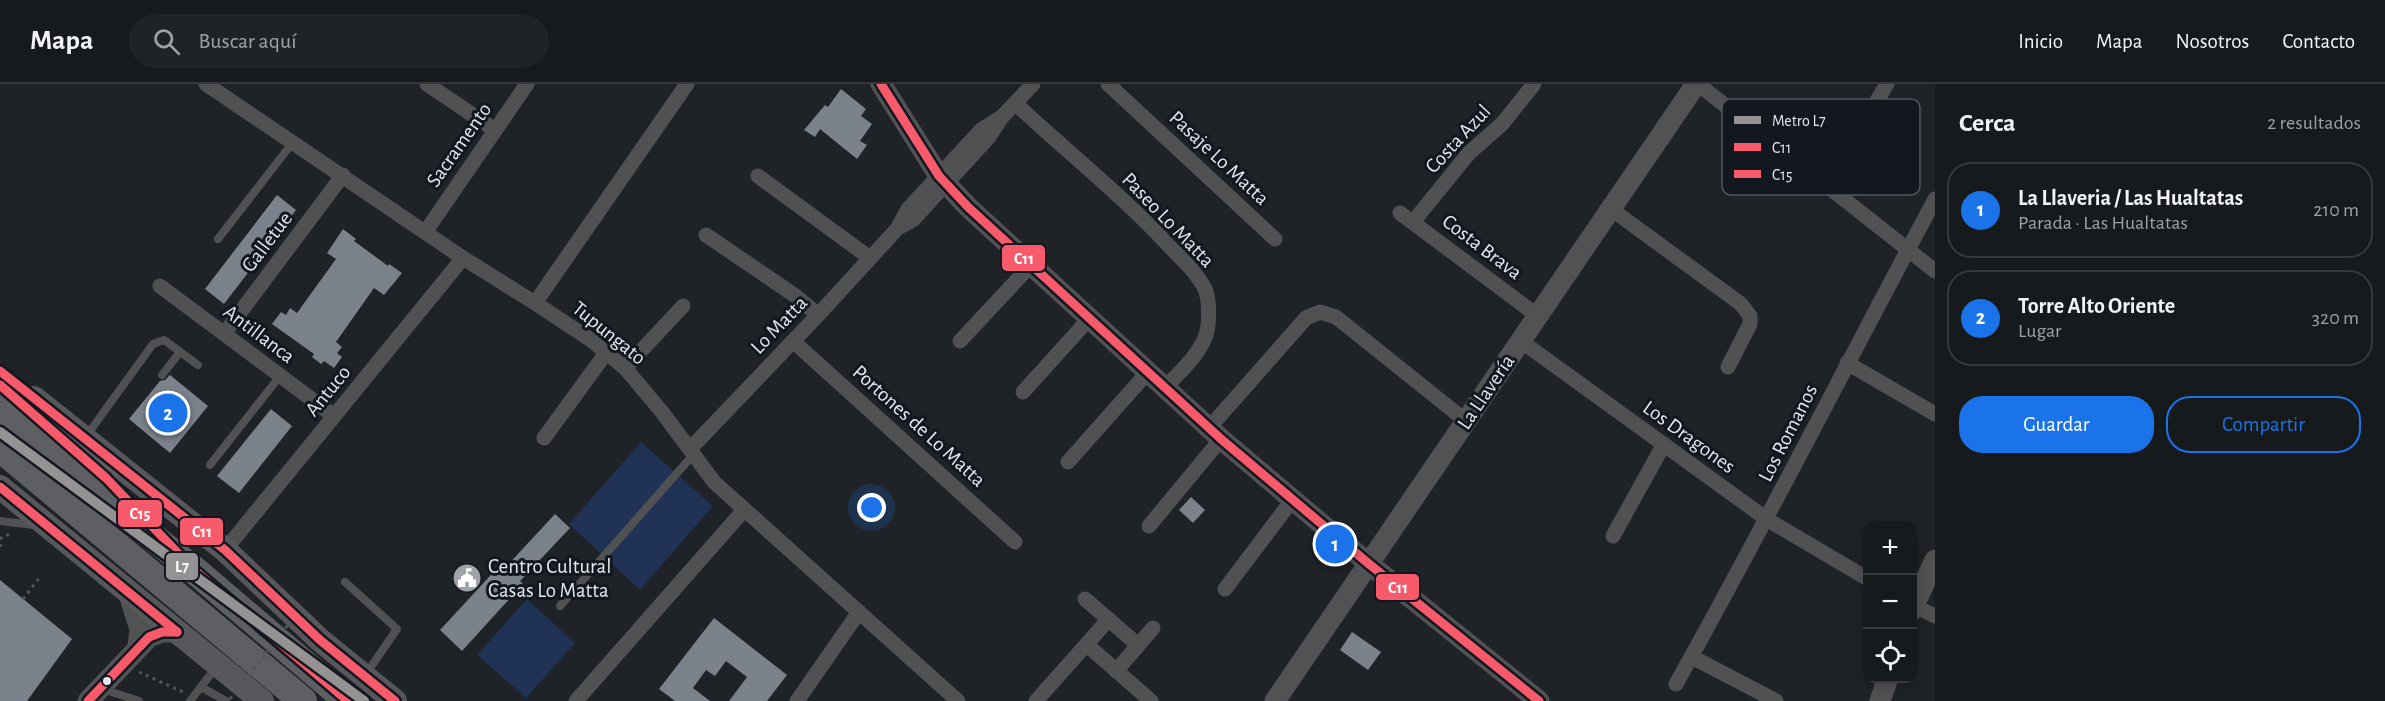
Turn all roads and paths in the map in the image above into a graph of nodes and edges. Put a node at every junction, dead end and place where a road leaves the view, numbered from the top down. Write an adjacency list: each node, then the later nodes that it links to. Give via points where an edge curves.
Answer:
1 (206, 84): 15 (street, Tupungato)
2 (427, 84): 14 (street)
3 (527, 84): 14 (street, Sacramento)
4 (687, 84): 34 (street)
5 (881, 84): 18 (street)
6 (1033, 84): 12 (street, Lo Matta)
7 (1108, 84): 27 (street, Pasaje Lo Matta)
8 (1534, 84): 23 (street, Costa Azul, via 1502,124 1469,153)
9 (1697, 84): 13 (street); 21 (street, La Llavería)
10 (1887, 84): 11 (street)
11 (1878, 99)
12 (1015, 103): 18 (street, Lo Matta, via 989,137); 54 (street, Paseo Lo Matta, via 1145,220 1204,287 1206,336)
13 (1722, 104)
14 (495, 130): 24 (street, Sacramento)
15 (293, 142): 16 (street, Tupungato); 26 (lane)
16 (343, 175): 24 (street, Tupungato); 39 (street, Galletue)
17 (758, 176): 30 (street)
18 (943, 180): 30 (street, Lo Matta, via 913,220 897,229); 31 (street)
19 (1837, 195): 28 (street)
20 (1935, 200): 28 (street, Los Romanos)
21 (1611, 209): 37 (street, La Llavería); 47 (street, via 1746,310 1750,324)
22 (1400, 213): 23 (street, Costa Brava)
23 (1413, 222): 37 (street, Costa Brava)
24 (426, 231): 29 (street, Tupungato)
25 (706, 235): 36 (street)
26 (218, 239)
27 (1275, 239)
28 (1908, 251): 32 (street); 45 (street, Los Romanos)
29 (463, 258): 34 (street, Tupungato); 58 (street, Antuco)
30 (870, 258): 36 (street, Lo Matta)
31 (1031, 265): 38 (street); 40 (street)
32 (1935, 271)
33 (160, 286): 39 (street, Antillanca)
34 (536, 303): 44 (street, Tupungato)
35 (683, 306): 48 (street)
36 (818, 315): 41 (street, Lo Matta)
37 (1538, 316): 42 (street, La Llavería)
38 (1089, 319): 50 (street); 55 (street)
39 (224, 334): 52 (street, Antillanca)
40 (960, 340)
41 (793, 341): 65 (street, Lo Matta); 78 (street, Portones de Lo Matta)
42 (1521, 341): 59 (street, La Llavería); 63 (street, Los Dragones)
43 (180, 352): 46 (lane); 51 (lane); 61 (lane, via 164,340 153,344)
44 (606, 352): 48 (street, Tupungato); 62 (street)
45 (1847, 363): 56 (street); 71 (street, Los Romanos)
46 (198, 365)
47 (1728, 367)
48 (625, 368): 65 (street, Tupungato)
49 (0, 372): 61 (main road)
50 (1147, 373): 54 (street); 66 (street)
51 (162, 375)
52 (280, 376): 58 (street, Antillanca); 67 (lane)
53 (0, 385): 82 (highway, via 106,478)
54 (1164, 389): 60 (street)
55 (1023, 392)
56 (1935, 414)
57 (0, 416): 82 (highway)
58 (334, 416): 79 (street, Antuco)
59 (1466, 421): 60 (street, via 1336,317 1320,312 1306,318); 81 (street, La Llavería)
60 (1215, 434): 69 (street); 73 (street)
61 (85, 438): 79 (main road)
62 (544, 438)
63 (1664, 444): 71 (street, Los Dragones); 76 (street)
64 (0, 448): 115 (highway)
65 (691, 452): 70 (street, Tupungato, via 714,482); 91 (lane)
66 (1068, 462)
67 (210, 465)
68 (0, 487): 74 (main road)
69 (1293, 499): 81 (street); 86 (street)
70 (744, 510): 94 (street, Tupungato); 118 (street)
71 (1767, 520): 83 (street, Los Dragones); 102 (street, Los Romanos)
72 (0, 521): 74 (lane)
73 (1149, 526)
74 (55, 530): 87 (main road)
75 (14, 535): 77 (path)
76 (1613, 536)
77 (0, 539)
78 (1015, 542)
79 (225, 550): 106 (main road)
80 (1935, 560): 89 (street)
81 (1369, 564): 123 (street, La Llavería); 124 (street)
82 (193, 569): 116 (highway)
83 (1863, 576)
84 (40, 577): 90 (path)
85 (345, 582): 106 (lane, via 397,629)
86 (1225, 589)
87 (129, 594): 98 (main road); 101 (street, via 140,629)
88 (1085, 598): 96 (street)
89 (1917, 598)
90 (23, 599)
91 (560, 606)
92 (302, 607): 112 (path, bridge)
93 (1917, 609): 95 (street)
94 (859, 612): 119 (street); 120 (street, Tupungato)
95 (1935, 616)
96 (1109, 620): 99 (street); 100 (street)
97 (1153, 628): 100 (street)
98 (177, 632): 101 (street, via 162,632); 104 (main road)
99 (1087, 645): 105 (street); 121 (street)
100 (1138, 645): 105 (street)
101 (138, 646): 103 (street)
102 (1692, 657): 108 (street, Los Romanos); 125 (street)
103 (123, 663): 110 (street); 111 (path)
104 (218, 665): 109 (lane); 114 (main road)
105 (1116, 670): 122 (street)
106 (364, 678): 117 (main road)
107 (1886, 683): 126 (street)
108 (1676, 684)
109 (201, 687): 111 (lane); 112 (lane)
110 (94, 694): 113 (lane)
111 (192, 699)
112 (228, 700)
113 (139, 701)
114 (262, 701)
115 (303, 701)
116 (348, 701)
117 (395, 701)
118 (576, 701)
119 (796, 701)
120 (958, 701)
121 (1036, 701)
122 (1150, 701)
123 (1275, 701)
124 (1539, 701)
125 (1776, 701)
126 (1880, 701)

